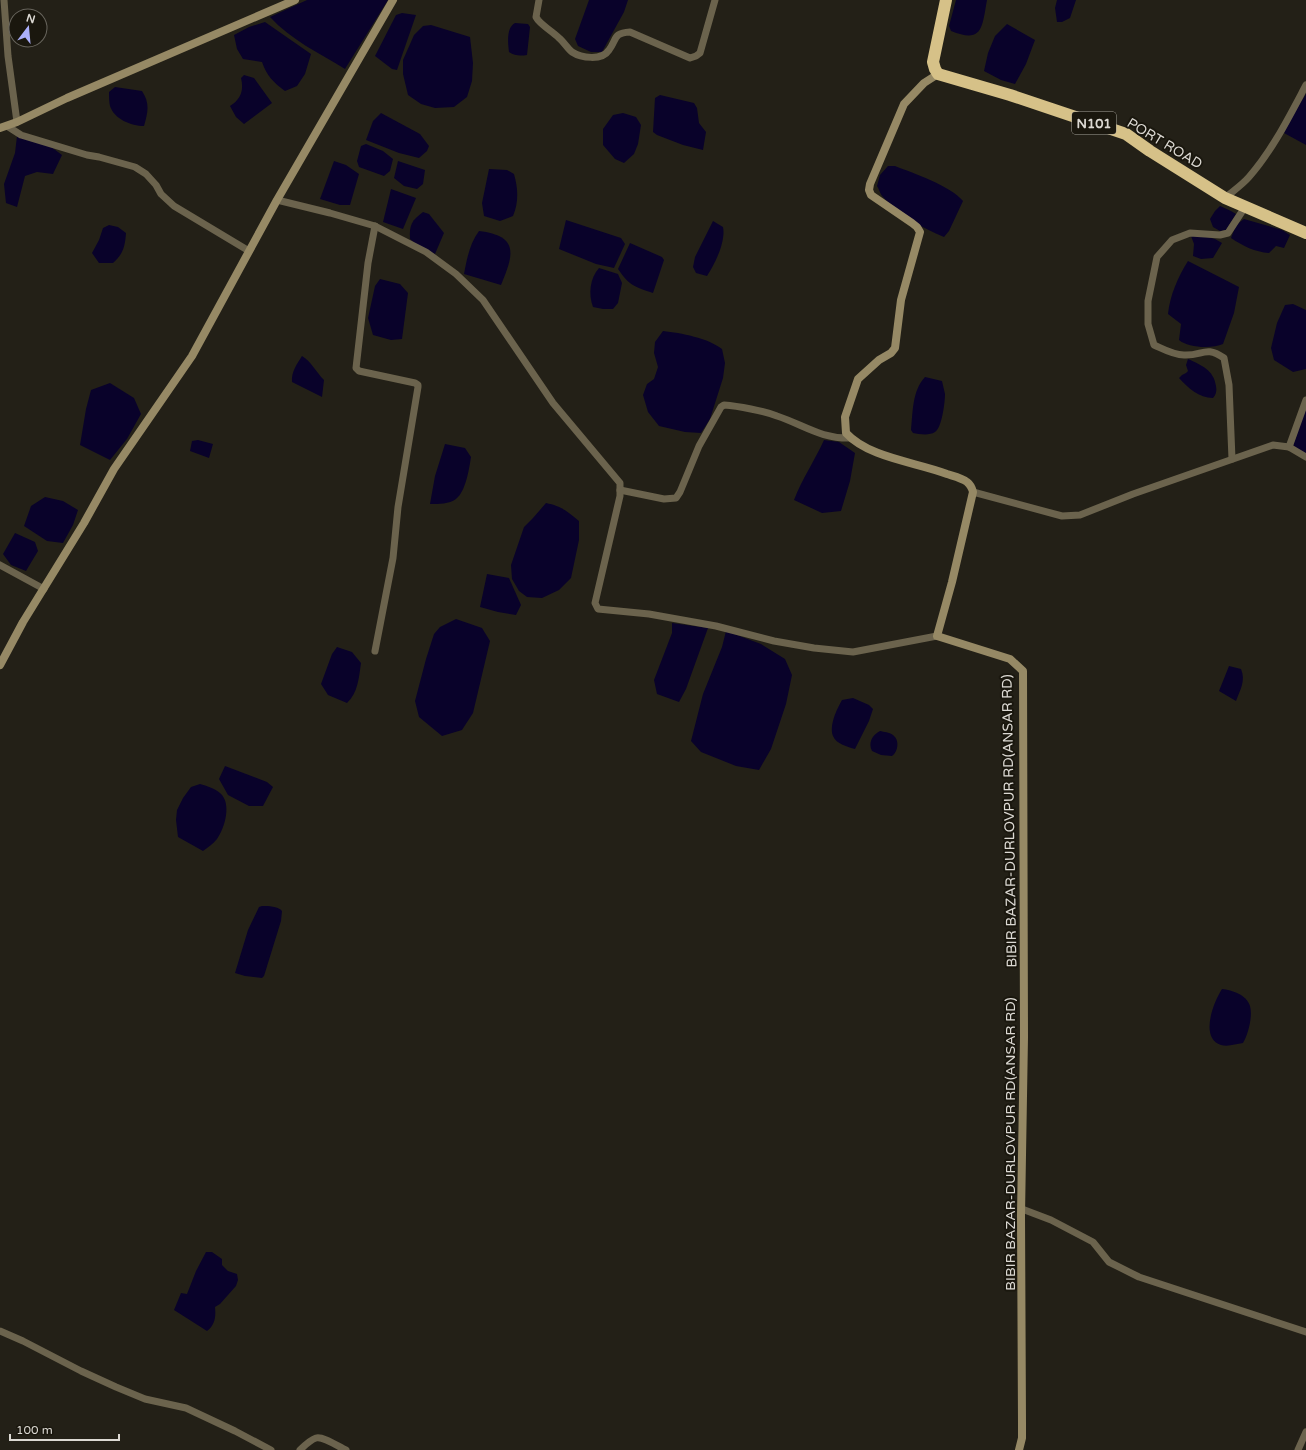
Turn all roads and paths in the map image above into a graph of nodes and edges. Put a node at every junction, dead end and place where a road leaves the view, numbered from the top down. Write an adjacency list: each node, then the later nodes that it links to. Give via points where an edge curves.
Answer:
1 (4, 0): 9 (street, via 8,56)
2 (295, 0): 9 (street, via 67,98)
3 (393, 0): 12 (street)
4 (540, 0): 5 (street, via 536,18 572,52 592,58 601,56 608,52 616,35 630,32 690,58 700,53)
5 (715, 0)
6 (946, 0): 7 (highway, via 933,62)
7 (938, 74): 11 (highway, PORT ROAD / N101, via 1126,134); 18 (street, via 924,83 904,104 870,184 871,195 920,232 901,300 895,348 858,379 845,417 846,433)
8 (1306, 85): 11 (street, via 1260,164)
9 (18, 122): 10 (street)
10 (3, 127): 16 (street, via 27,137 135,167 146,174 174,206)
11 (1225, 198): 13 (highway, PORT ROAD / N101)
12 (277, 200): 14 (street); 16 (street)
13 (1245, 207): 15 (highway, PORT ROAD / N101); 21 (street, via 1228,234 1190,233 1172,240 1157,257 1148,301 1148,324 1154,345 1169,352 1185,355 1207,351 1224,358 1229,385)
14 (376, 226): 22 (street, via 426,252 456,274 483,300 553,404 616,478); 27 (street, via 368,262 356,368 359,371 415,383 418,387 398,507 393,558)
15 (1306, 233)
16 (249, 251): 25 (street, via 192,356 114,469)
17 (1306, 400): 19 (street)
18 (851, 438): 22 (street, via 826,436 775,416 724,405 699,446 676,498 664,499); 23 (street, via 878,453 966,481)
19 (1289, 447): 20 (street); 21 (street, via 1273,444)
20 (1306, 457)
21 (1232, 459): 23 (street, via 1080,515 1062,516)
22 (620, 490): 26 (street, via 595,603 598,609 648,614 716,626 774,641 853,652)
23 (973, 492): 26 (street)
24 (0, 565): 25 (street)
25 (44, 589): 28 (street)
26 (937, 636): 29 (street, BIBIR BAZAR-DURLOVPUR RD(ANSAR RD), via 1010,659 1023,671)
27 (375, 651)
28 (0, 665)
29 (1022, 1209): 31 (street, via 1051,1220 1093,1242 1109,1262 1139,1277); 36 (street, BIBIR BAZAR-DURLOVPUR RD(ANSAR RD), via 1022,1438)
30 (0, 1331): 33 (street, via 122,1390 144,1399 186,1408)
31 (1306, 1332)
32 (1306, 1432): 37 (street)
33 (271, 1450)
34 (300, 1450): 35 (street, via 316,1438)
35 (346, 1450)
36 (1019, 1450)
37 (1298, 1450)

